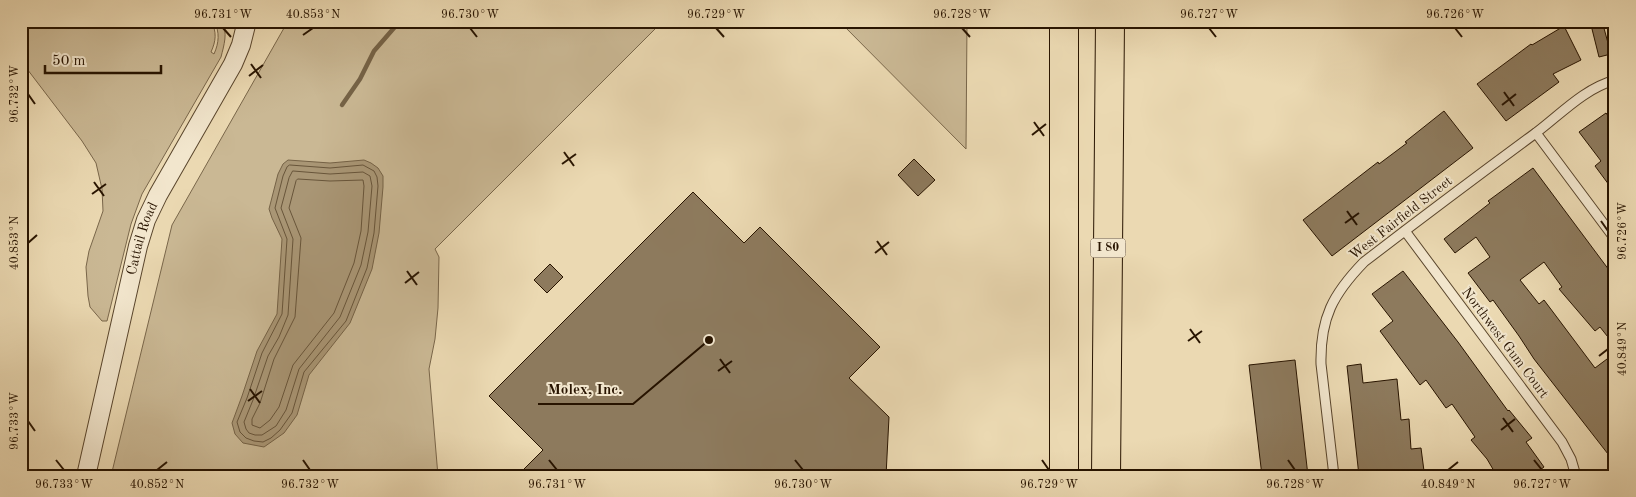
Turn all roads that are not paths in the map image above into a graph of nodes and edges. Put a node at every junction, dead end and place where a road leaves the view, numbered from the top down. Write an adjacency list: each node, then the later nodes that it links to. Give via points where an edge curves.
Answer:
1 (248, 21): 8 (street, Cattail Road, via 232,64 146,220)
2 (1064, 21): 9 (highway)
3 (1110, 21): 10 (highway, I 80)
4 (1615, 80): 5 (lane, West Fairfield Street, via 1598,86 1577,100)
5 (1536, 133): 6 (lane, West Fairfield Street); 7 (lane)
6 (1405, 231): 11 (lane, West Fairfield Street, via 1364,262 1347,280 1335,296 1322,331 1321,364); 12 (lane, Northwest Gum Court, via 1562,442)
7 (1615, 239)
8 (86, 476)
9 (1064, 476)
10 (1106, 476)
11 (1334, 476)
12 (1576, 476)

